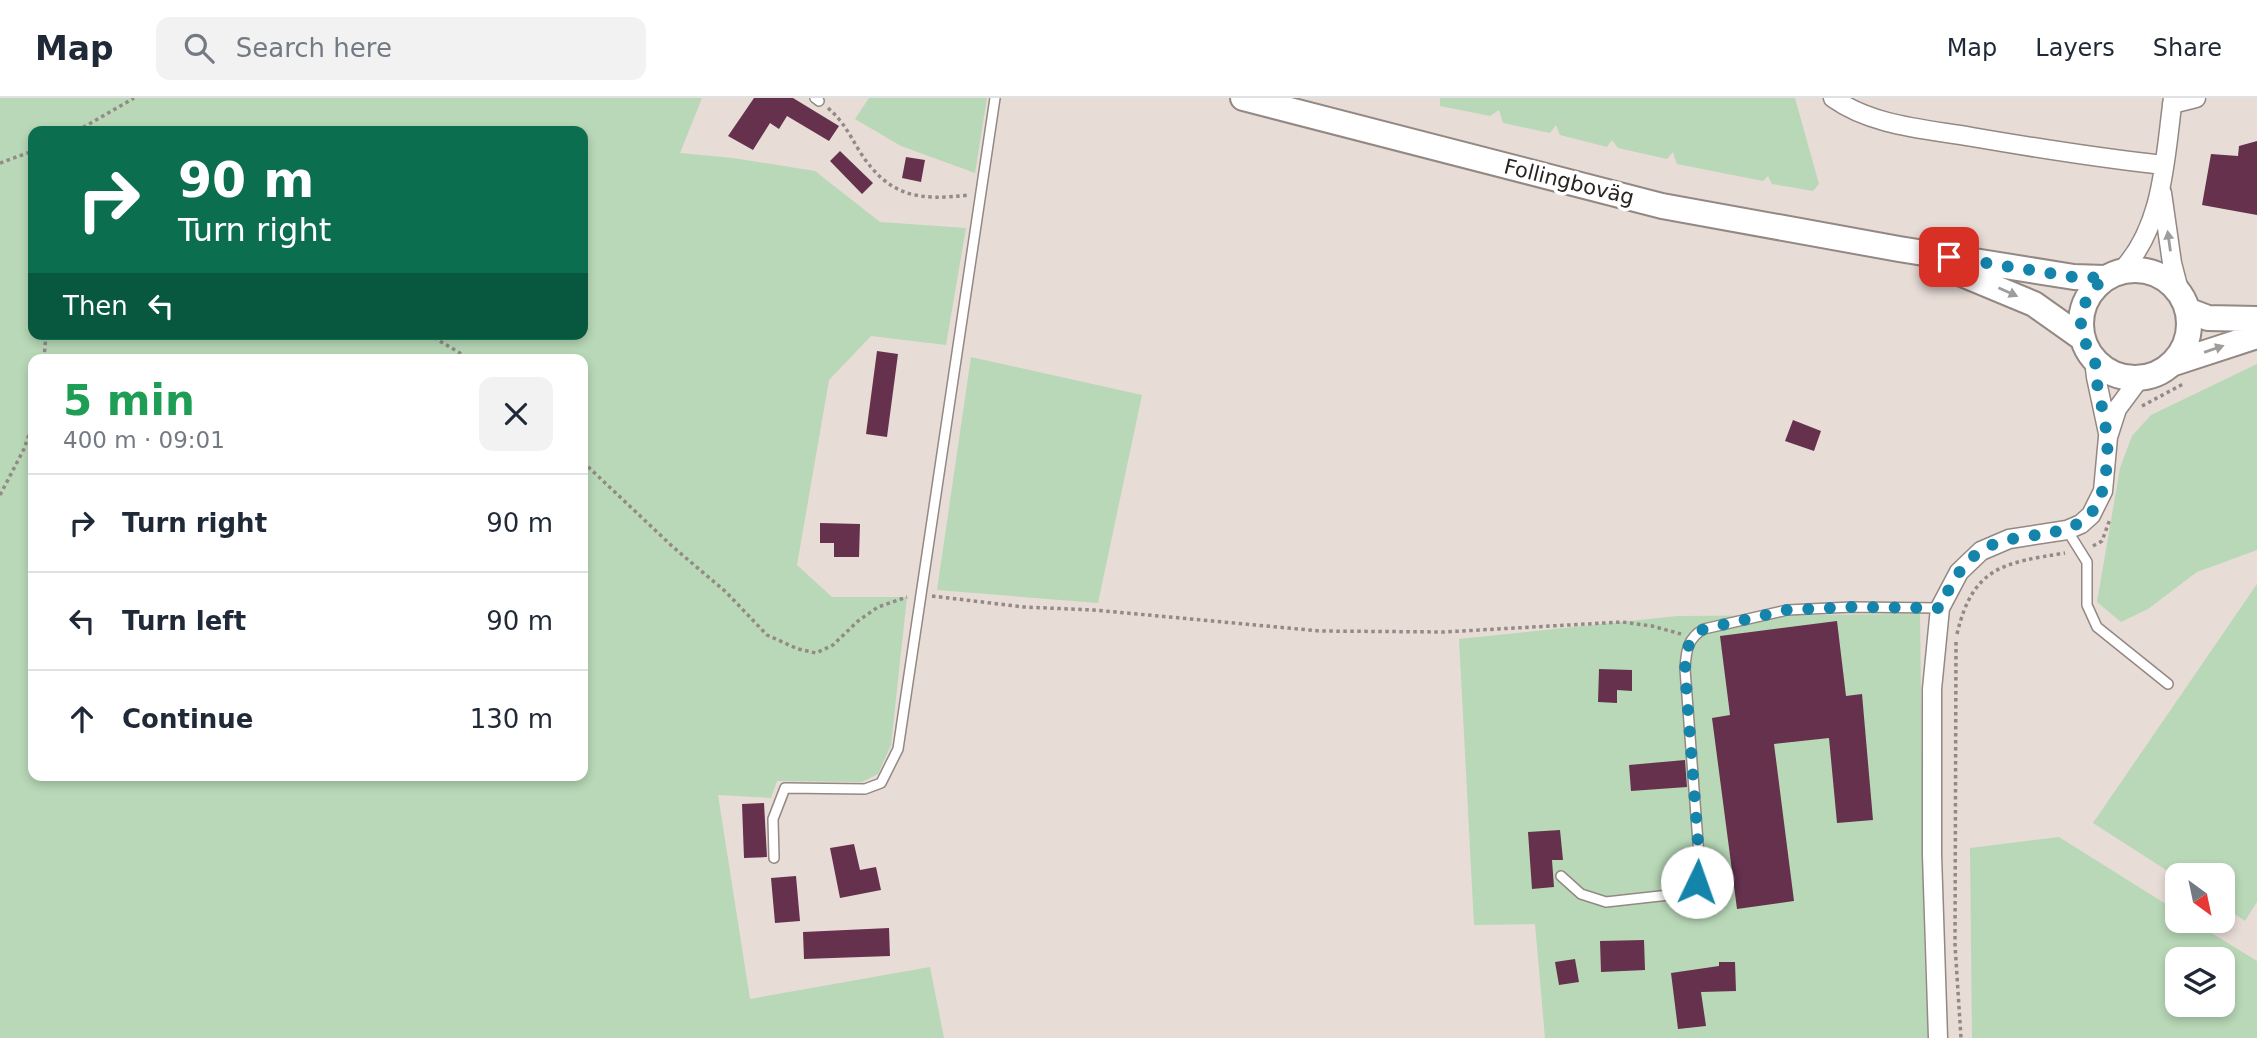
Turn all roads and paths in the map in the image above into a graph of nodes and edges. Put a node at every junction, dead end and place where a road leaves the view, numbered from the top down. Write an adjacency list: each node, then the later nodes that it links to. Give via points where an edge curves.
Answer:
1 (134, 98): 8 (path)
2 (995, 98): 13 (lane)
3 (1243, 98): 14 (main road, Follingboväg, via 1662,206)
4 (1833, 98): 11 (street, via 1896,124)
5 (2196, 98): 7 (street)
6 (817, 99): 13 (path, via 843,121 885,183 911,195 938,199)
7 (2172, 101): 11 (street)
8 (88, 126)
9 (28, 153): 10 (path)
10 (0, 163)
11 (2163, 165): 12 (street)
12 (2161, 186): 15 (street, via 2139,250); 16 (street, one-way to 12, via 2172,263)
13 (981, 194): 33 (lane)
14 (1899, 249): 15 (main road, Follingboväg, via 2074,277); 19 (main road, Follingboväg, one-way to 19, via 2034,304)
15 (2113, 275): 16 (main road, via 2136,270 2158,275); 19 (main road, via 2085,301)
16 (2184, 302): 17 (main road, via 2208,318); 23 (main road, via 2188,336 2180,354)
17 (2257, 319)
18 (2257, 336): 23 (main road, one-way to 18)
19 (2082, 338): 22 (main road)
20 (438, 340): 21 (path)
21 (462, 354)
22 (2094, 360): 24 (main road, via 2112,373); 27 (street)
23 (2179, 373): 24 (main road); 25 (path)
24 (2140, 378): 27 (street, via 2117,409)
25 (2141, 407)
26 (28, 437): 29 (path)
27 (2108, 437): 31 (street, via 2103,491 2091,514)
28 (588, 467): 33 (path, via 767,635 798,649 816,653 833,645 877,607)
29 (0, 495)
30 (2112, 514): 32 (path, via 2102,541)
31 (2067, 530): 32 (lane); 34 (street, via 2009,539 1981,551 1959,572)
32 (2081, 549): 36 (lane, via 2087,562 2087,605 2097,627); 40 (path, via 2004,566 1973,590 1962,611 1956,636 1955,945)
33 (919, 596): 35 (path, via 1320,631 1444,632 1622,622); 37 (lane, via 898,749 881,783 865,789 785,788 773,819)
34 (1940, 608): 35 (lane, via 1787,610 1704,629); 39 (street, via 1932,689)
35 (1694, 637): 38 (lane, via 1686,651 1685,670 1700,869 1697,882 1678,894 1606,902 1581,894)
36 (2168, 684)
37 (774, 858)
38 (1561, 876)
39 (1938, 1038)
40 (1961, 1038)

